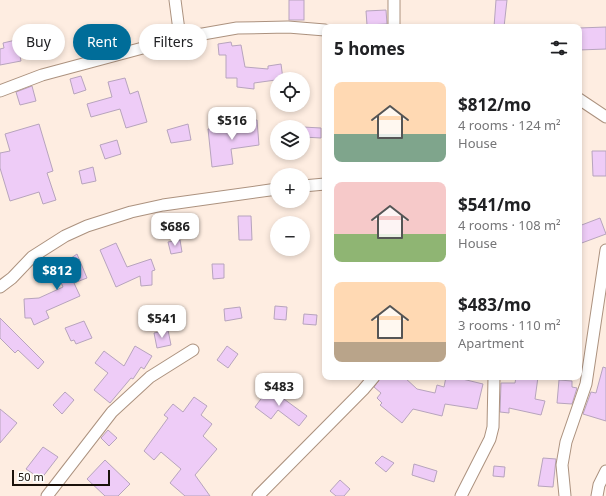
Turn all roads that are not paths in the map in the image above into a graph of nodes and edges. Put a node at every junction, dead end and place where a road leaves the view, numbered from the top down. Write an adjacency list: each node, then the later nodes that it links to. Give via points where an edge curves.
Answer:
1 (175, 0): 3 (street)
2 (394, 0): 4 (street)
3 (178, 24)
4 (394, 24)
5 (322, 30): 6 (street, via 288,27 237,28)
6 (207, 33)
7 (139, 49): 8 (street, via 42,75)
8 (0, 91)
9 (582, 100): 10 (street)
10 (606, 117)
11 (322, 184): 12 (street)
12 (310, 185)
13 (270, 190): 15 (street, via 163,205 87,226 65,236 32,257)
14 (606, 250): 23 (street, via 586,384 566,442 562,465)
15 (0, 287)
16 (193, 350): 20 (street, via 150,377 112,412)
17 (371, 380): 21 (street)
18 (494, 380): 22 (street, via 493,427 490,439)
19 (606, 471): 24 (street, via 599,485)
20 (47, 496)
21 (258, 496)
22 (460, 496)
23 (565, 496)
24 (598, 496)

